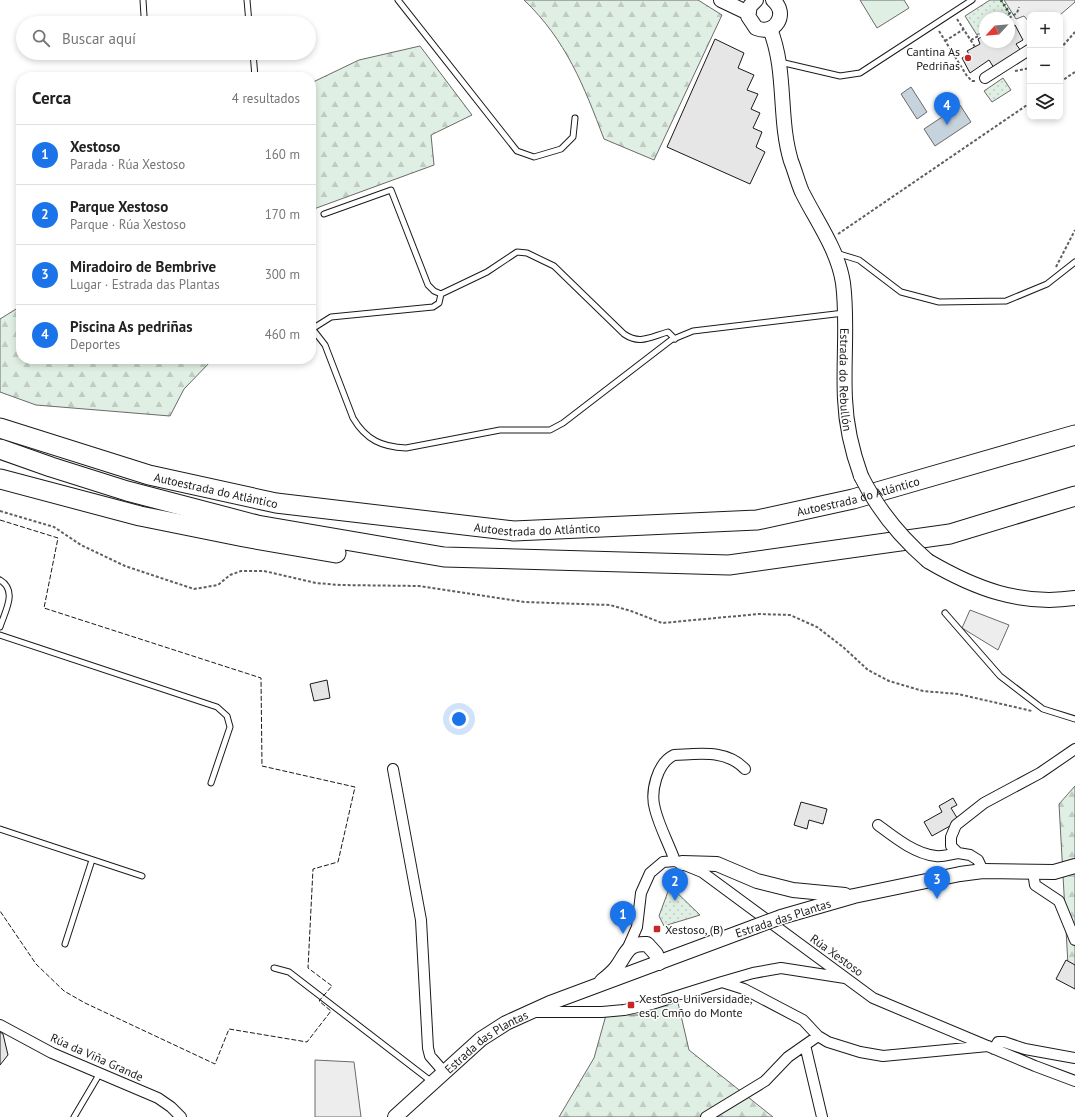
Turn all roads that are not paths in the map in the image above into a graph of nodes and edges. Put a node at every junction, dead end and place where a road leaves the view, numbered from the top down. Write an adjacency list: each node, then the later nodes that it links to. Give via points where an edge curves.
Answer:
1 (143, 0): 8 (lane)
2 (246, 0): 9 (lane)
3 (398, 0): 16 (lane, via 517,151 534,157 561,149 573,137)
4 (721, 0): 7 (street, via 742,10)
5 (773, 0): 10 (street, via 781,14 778,23)
6 (972, 0): 13 (lane, via 860,73 840,76)
7 (752, 6): 10 (street, via 750,20 756,28)
8 (144, 16)
9 (248, 16)
10 (770, 29): 13 (street, Estrada do Rebullón)
11 (1027, 51): 15 (street)
12 (254, 60): 14 (lane)
13 (779, 62): 18 (street, Estrada do Rebullón, via 791,159 802,191)
14 (255, 72)
15 (985, 78)
16 (576, 118)
17 (324, 214): 20 (lane, via 391,190 428,285)
18 (831, 246): 19 (lane, via 858,260 901,292 939,302 1006,302 1047,284); 21 (street, Estrada do Rebullón, via 843,281)
19 (1075, 262)
20 (441, 294): 22 (lane, via 439,303 433,307 331,317); 24 (lane, via 487,272 517,252 527,253 554,266 632,340 668,332)
21 (845, 313): 24 (lane, via 693,330); 32 (street, Estrada do Rebullón, bridge, via 845,398 854,456 875,503 888,521 928,561 959,579 991,592 1021,598)
22 (316, 326)
23 (316, 333): 24 (lane, via 325,345 359,428 378,444 406,448 500,430 550,430 563,423)
24 (674, 338)
25 (0, 428): 26 (highway, Autoestrada do Atlántico, via 149,476 276,503 514,531 757,520 853,499)
26 (1075, 435)
27 (0, 449): 30 (highway, Autoestrada do Atlántico, via 127,490 257,525)
28 (0, 479): 30 (highway, via 140,516 346,555)
29 (1075, 496): 30 (highway, Autoestrada do Atlántico, via 950,534 729,565)
30 (444, 557)
31 (0, 580): 34 (lane, via 8,585 10,593)
32 (1075, 598)
33 (945, 613): 36 (lane, via 1000,676 1043,709)
34 (0, 628)
35 (0, 636): 40 (lane, via 217,707 227,716 230,727)
36 (1075, 719)
37 (1075, 749): 43 (street, via 1040,773 984,803 956,825 951,837 951,846)
38 (393, 769): 68 (street, via 421,920 428,1048 430,1056)
39 (745, 769): 45 (street, via 732,759 715,754 674,755 661,766 657,774 654,808)
40 (210, 783)
41 (878, 825): 43 (street, via 918,850 936,856)
42 (0, 829): 44 (lane)
43 (958, 853): 47 (street, via 970,855 978,860)
44 (92, 860): 49 (lane); 53 (lane)
45 (678, 862): 50 (street, via 717,864 757,881 793,890); 51 (street, via 663,862 645,881); 59 (street, Rúa Xestoso, via 702,872)
46 (1075, 866): 48 (street, Estrada das Plantas, via 1054,872)
47 (983, 870): 48 (street, Estrada das Plantas); 50 (street, Estrada das Plantas)
48 (1033, 872): 52 (street, via 1036,885 1059,901)
49 (142, 876)
50 (854, 896): 56 (street, Estrada das Plantas, bridge, via 781,917)
51 (637, 927): 54 (street); 55 (street)
52 (1075, 940)
53 (65, 944)
54 (647, 944): 55 (street, via 636,944); 56 (street, via 656,954)
55 (624, 955): 58 (street, via 622,966); 61 (street, via 616,968)
56 (659, 963): 58 (street, Estrada das Plantas)
57 (274, 968): 71 (lane, via 289,972)
58 (627, 974): 61 (street, Estrada das Plantas)
59 (845, 978): 60 (street, via 781,968); 66 (street, Rúa Xestoso, via 887,1005)
60 (722, 982): 62 (street, via 624,1010); 64 (street, via 744,989 803,1020)
61 (597, 986): 62 (street, Estrada das Plantas)
62 (526, 1012): 68 (street, Estrada das Plantas, via 481,1039)
63 (0, 1025): 69 (street, Rúa da Viña Grande, via 52,1053)
64 (818, 1036): 65 (street); 66 (street, via 860,1052 884,1056)
65 (805, 1045): 75 (street, via 788,1057 765,1081); 76 (street)
66 (991, 1047): 67 (street, via 998,1042 1004,1042 1026,1050); 70 (street, Rúa Xestoso)
67 (1075, 1058)
68 (444, 1072): 71 (street, Estrada das Plantas)
69 (100, 1073): 72 (lane); 73 (street, Rúa da Viña Grande, via 158,1098)
70 (1075, 1081)
71 (432, 1083): 74 (street, Estrada das Plantas)
72 (74, 1117)
73 (181, 1117)
74 (395, 1117)
75 (706, 1117)
76 (822, 1117)

